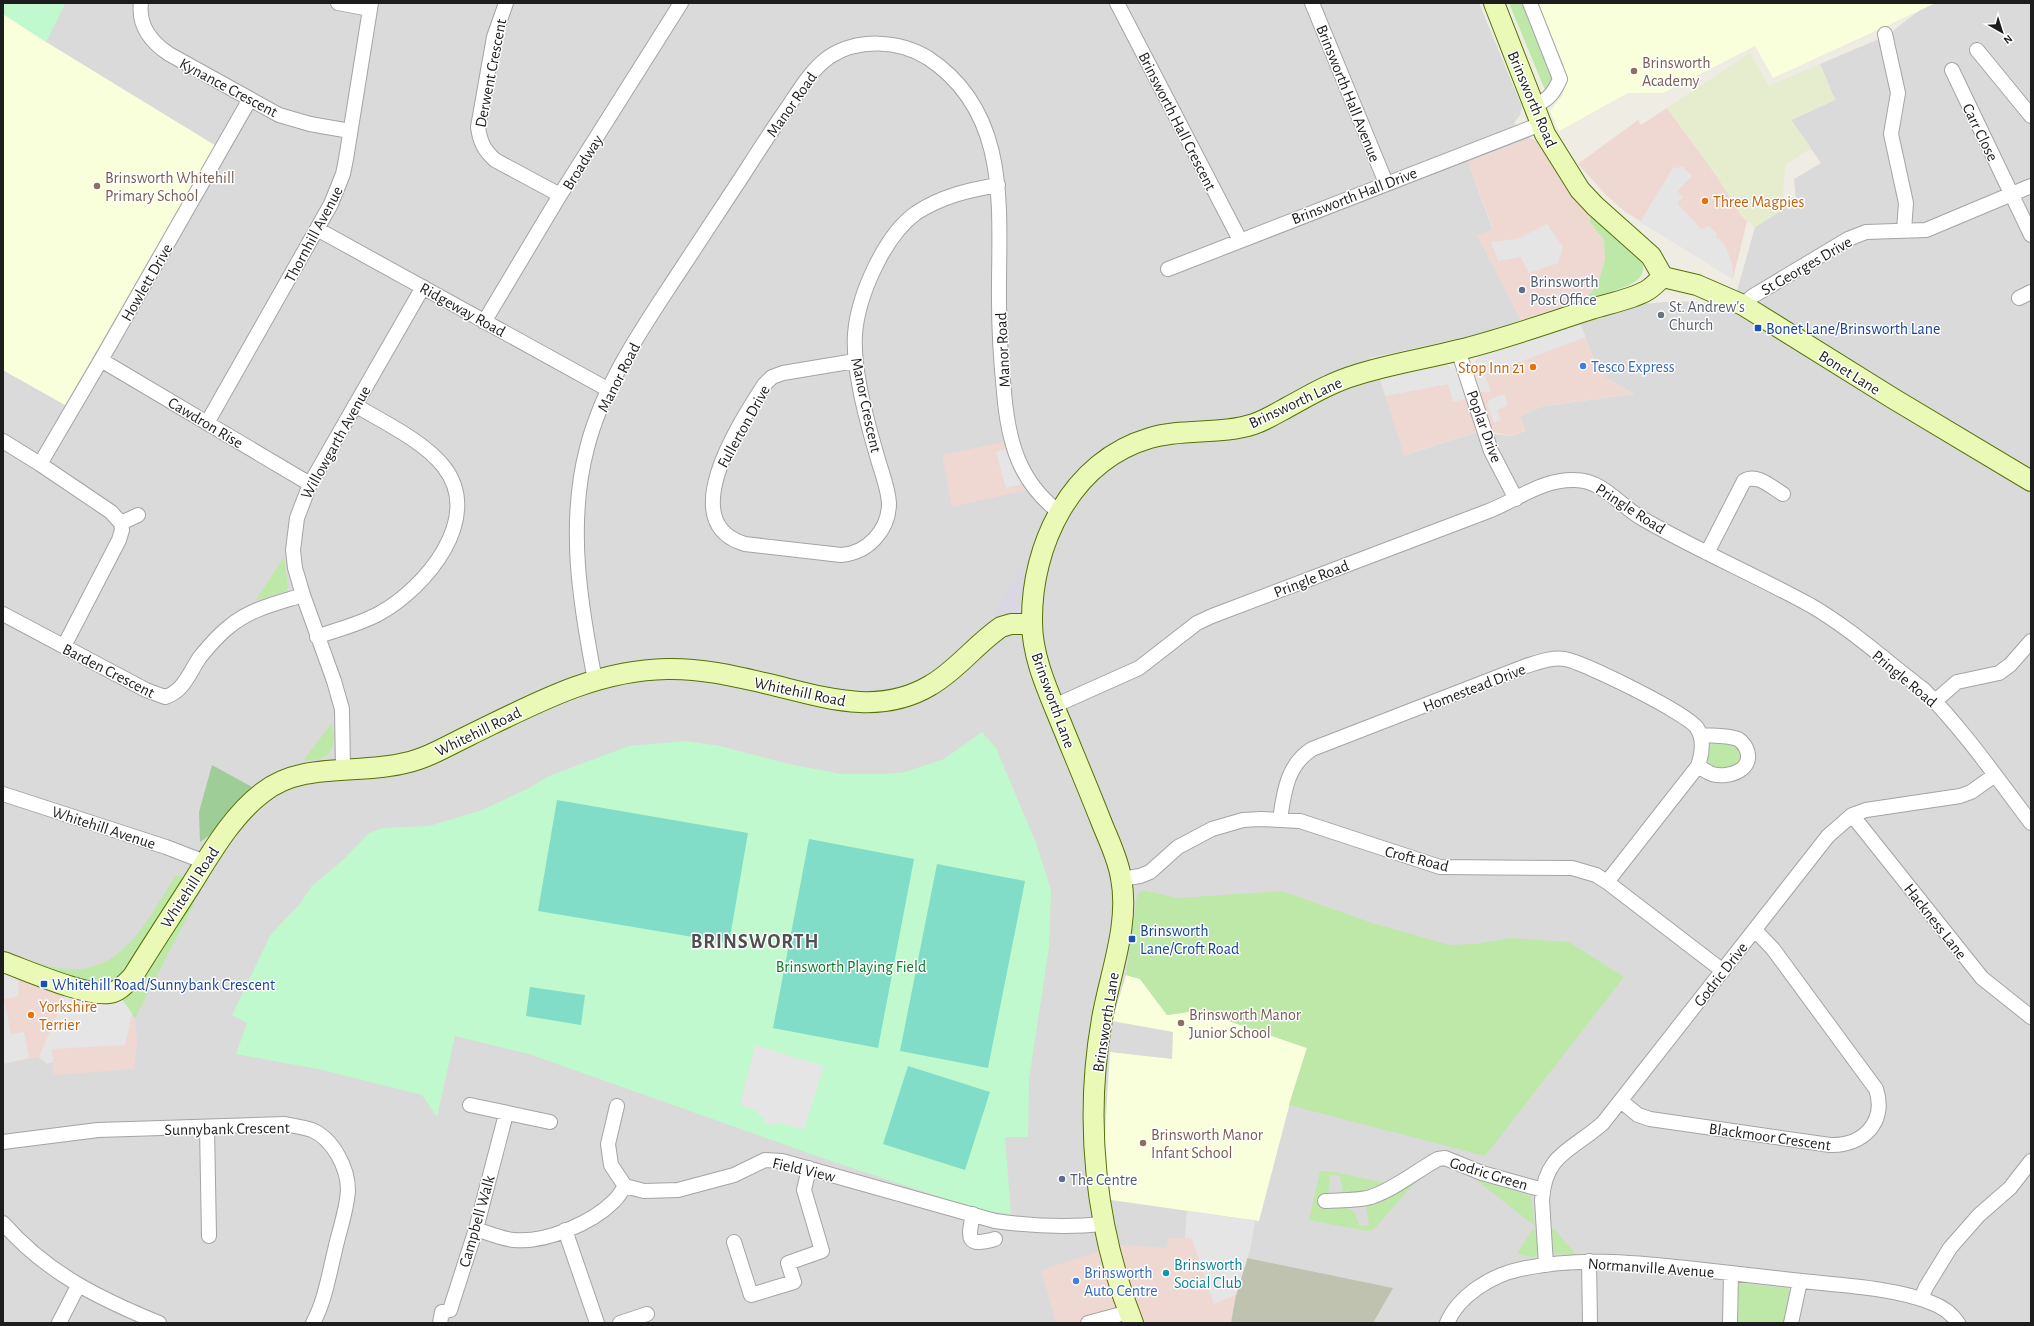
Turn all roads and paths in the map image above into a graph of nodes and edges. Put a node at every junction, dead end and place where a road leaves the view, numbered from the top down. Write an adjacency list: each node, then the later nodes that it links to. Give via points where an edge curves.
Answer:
1 (141, 3): 13 (street, Kynance Crescent, via 143,26 153,43)
2 (338, 3): 9 (street)
3 (506, 3): 22 (street, Derwent Crescent, via 497,23 492,45 478,127 480,140 486,152 495,160)
4 (681, 3): 22 (street, Broadway)
5 (1117, 3): 26 (street, Brinsworth Hall Crescent)
6 (1312, 3): 18 (street, Brinsworth Hall Avenue)
7 (1494, 3): 14 (street, Brinsworth Road)
8 (1530, 3): 14 (street, via 1560,80 1545,101)
9 (370, 6): 17 (street, Thornhill Avenue)
10 (1885, 34): 24 (street, via 1898,93 1890,134 1906,203)
11 (1977, 50): 15 (street)
12 (1952, 70): 21 (street, Carr Close)
13 (250, 99): 17 (street, Kynance Crescent, via 294,120); 33 (street, Howlett Drive)
14 (1534, 106): 16 (street, Brinsworth Road)
15 (2031, 116)
16 (1541, 124): 18 (street, Brinsworth Hall Drive); 28 (street, Brinsworth Road, via 1556,154 1580,190 1651,256)
17 (350, 131): 23 (street, Thornhill Avenue, via 341,179)
18 (1386, 183): 26 (street, Brinsworth Hall Drive)
19 (998, 185): 34 (street, Manor Crescent, via 943,198 915,214 893,236 862,300 855,334); 35 (street, Manor Road, via 995,163 981,120 965,92 938,65 910,48 891,45 862,44 832,55 807,79 776,125 642,328); 44 (street, Manor Road, via 999,303 1006,416 1014,448 1029,483)
20 (2031, 186): 21 (street, St Georges Drive)
21 (2012, 193): 24 (street, St Georges Drive, via 1931,228); 25 (street, Carr Close)
22 (560, 195): 31 (street, Broadway)
23 (317, 229): 29 (street, Ridgeway Road); 37 (street, Thornhill Avenue)
24 (1904, 230): 30 (street, St Georges Drive, via 1866,232 1848,239 1753,296)
25 (2031, 235)
26 (1240, 240): 27 (street, Brinsworth Hall Drive)
27 (1168, 268)
28 (1663, 277): 30 (street, Bonet Lane, via 1698,285); 32 (street, Brinsworth Lane, via 1647,291)
29 (423, 287): 31 (street, Ridgeway Road); 36 (street, Willowgarth Avenue)
30 (1743, 305): 40 (street, Bonet Lane, via 1894,400)
31 (484, 322): 35 (street, Ridgeway Road)
32 (1458, 350): 43 (street, Poplar Drive, via 1491,451); 44 (street, Brinsworth Lane, via 1387,365 1353,376 1324,387 1253,424 1170,434 1131,445 1114,454 1083,480)
33 (101, 360): 37 (street, Cawdron Rise); 39 (street, Howlett Drive)
34 (856, 361): 47 (street, Manor Crescent, via 860,390 889,502 888,518 883,529); 47 (street, Fullerton Drive, via 772,377 764,385 718,468 712,499 713,512 725,535 745,544 841,555 853,554)
35 (608, 390): 55 (street, Manor Road, via 587,447 579,493 577,533 578,579)
36 (355, 405): 41 (street, Willowgarth Avenue); 52 (street, via 421,446 444,467 454,484 458,510 444,551 399,601 378,614)
37 (207, 423): 41 (street, Cawdron Rise)
38 (3, 441): 39 (street)
39 (40, 464): 46 (street, via 111,512)
40 (2031, 481)
41 (310, 484): 49 (street, Willowgarth Avenue, via 297,518 293,550)
42 (1783, 494): 48 (street, via 1756,478 1749,478 1744,482)
43 (1516, 499): 48 (street, Pringle Road, via 1534,488 1551,482 1591,482 1641,518); 57 (street, Pringle Road, via 1212,616 1197,623 1139,668)
44 (1059, 512): 51 (street, Brinsworth Lane, via 1038,562)
45 (138, 515): 46 (street)
46 (121, 523): 54 (street, via 119,540)
47 (864, 548)
48 (1707, 553): 56 (street, Pringle Road, via 1831,618)
49 (303, 595): 52 (street, Willowgarth Avenue); 54 (street, Barden Crescent, via 244,616 229,626 200,658 177,692 165,697 146,690)
50 (3, 614): 54 (street, Barden Crescent)
51 (1031, 624): 55 (street, Whitehill Road, via 1001,627 931,686 878,703 844,702 694,670 646,670); 57 (street, Brinsworth Lane, via 1042,675)
52 (317, 637): 60 (street, Willowgarth Avenue, via 342,709)
53 (2031, 641): 56 (street, via 2010,665 1999,673 1957,682)
54 (64, 646)
55 (595, 680): 60 (street, Whitehill Road, via 556,694 434,753 407,763)
56 (1935, 701): 61 (street, Pringle Road)
57 (1054, 706): 67 (street, Brinsworth Lane, via 1109,841)
58 (1701, 735): 59 (street, via 1701,756); 59 (street, via 1738,739 1746,748 1749,761 1740,770 1729,774 1712,774); 64 (street, Homestead Drive, via 1690,720 1677,712 1597,671 1565,659 1544,660 1312,748 1302,755 1288,777)
59 (1698, 766): 68 (street)
60 (343, 770): 66 (street, Whitehill Road, via 291,776 274,784 260,794 234,821)
61 (1995, 775): 63 (street, Godric Drive, via 1971,792 1960,796 1875,808); 65 (street, Pringle Road)
62 (3, 794): 66 (street, Whitehill Avenue)
63 (1852, 815): 69 (street, Godric Drive, via 1828,836); 72 (street, Hackness Lane, via 1982,978)
64 (1280, 819): 67 (street, Croft Road, via 1243,820 1212,829 1178,848 1150,872); 68 (street, Croft Road, via 1300,821 1440,867 1572,868 1596,875)
65 (2031, 823)
66 (205, 862): 70 (street, Whitehill Road, via 133,976 117,990 109,993 88,991)
67 (1121, 879): 87 (street, Brinsworth Lane, via 1123,904 1102,1020 1095,1098 1095,1160)
68 (1607, 882): 71 (street, Croft Road)
69 (1755, 930): 71 (street, Godric Drive); 73 (street, Blackmoor Crescent, via 1773,949 1876,1089 1879,1109 1872,1127 1848,1144 1830,1145 1650,1119 1638,1115)
70 (3, 962)
71 (1723, 971): 73 (street, Godric Drive)
72 (2031, 1017)
73 (1621, 1101): 83 (street, Godric Drive, via 1591,1134 1555,1160 1548,1170)
74 (470, 1105): 76 (street)
75 (617, 1106): 82 (street, via 608,1144 611,1165)
76 (506, 1114): 77 (street); 88 (street, Campbell Walk)
77 (550, 1122)
78 (207, 1127): 79 (street, Sunnybank Crescent, via 98,1130); 90 (street); 103 (street, Sunnybank Crescent, via 285,1124 301,1127 322,1136 338,1156 345,1171 348,1190 330,1272)
79 (3, 1142)
80 (2031, 1161): 98 (street, via 2010,1188 1979,1215 1955,1242 1937,1268)
81 (809, 1168): 82 (street, Field View, via 782,1161 765,1160 734,1175 678,1190 644,1191); 85 (street, Field View); 92 (street, via 804,1190 822,1251 788,1263 794,1282 751,1295)
82 (625, 1186): 89 (street, via 615,1200 598,1214)
83 (1542, 1190): 84 (street, Godric Green, via 1445,1158 1438,1159 1392,1188 1371,1197); 94 (street, Godric Drive)
84 (1325, 1201)
85 (973, 1214): 87 (street, Field View, via 995,1221 1023,1225 1071,1227); 91 (street, via 970,1238 979,1244)
86 (3, 1223): 97 (street, via 36,1258)
87 (1103, 1224): 100 (street, Brinsworth Lane, via 1121,1291)
88 (476, 1229): 89 (street, via 514,1240 539,1238); 104 (street, Campbell Walk, via 450,1310 442,1312)
89 (565, 1230): 105 (street)
90 (209, 1236)
91 (995, 1239)
92 (734, 1242)
93 (1589, 1261): 94 (street, Normanville Avenue); 95 (street, Normanville Avenue, via 1635,1263); 109 (street)
94 (1546, 1265): 108 (street, Normanville Avenue, via 1521,1269 1490,1281 1467,1297)
95 (1731, 1274): 96 (street, Normanville Avenue); 110 (street, Normanville Avenue)
96 (1800, 1281): 98 (street, Normanville Avenue, via 1870,1289); 111 (street)
97 (78, 1286): 101 (street); 102 (street)
98 (1921, 1299): 112 (street, Normanville Avenue, via 1944,1308)
99 (647, 1313): 106 (street)
100 (1131, 1317): 107 (street)
101 (59, 1323)
102 (159, 1323)
103 (313, 1323)
104 (440, 1323)
105 (597, 1323)
106 (620, 1323)
107 (1088, 1323)
108 (1447, 1323)
109 (1590, 1323)
110 (1730, 1323)
111 (1791, 1323)
112 (1958, 1323)

